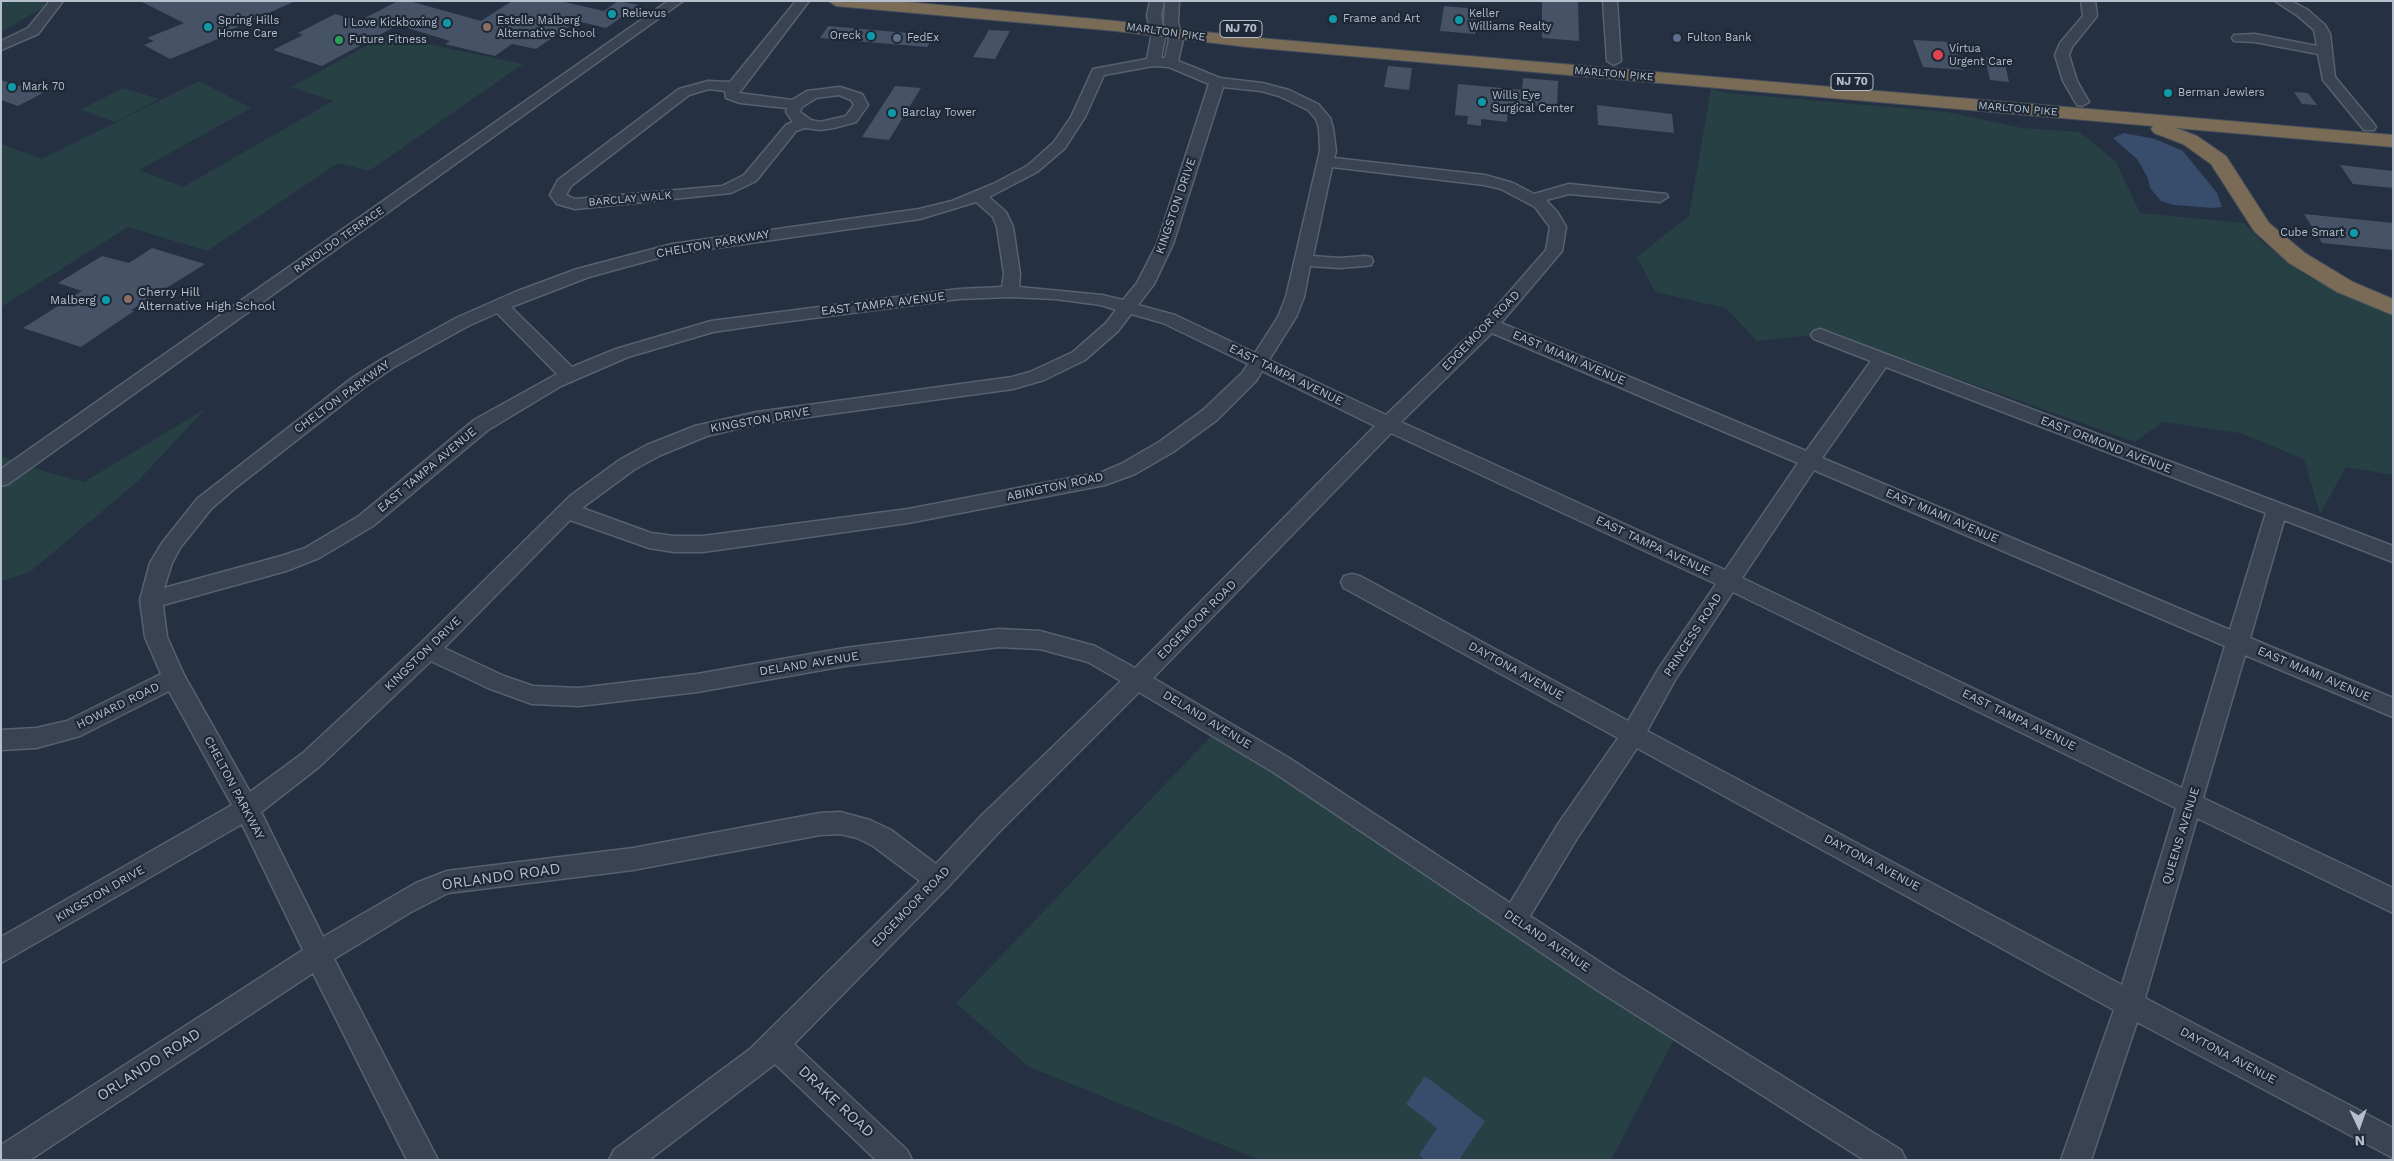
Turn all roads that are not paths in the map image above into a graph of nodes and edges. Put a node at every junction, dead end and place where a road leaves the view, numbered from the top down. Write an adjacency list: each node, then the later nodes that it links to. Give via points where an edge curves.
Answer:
1 (57, 1): 13 (street, via 32,32)
2 (677, 1): 43 (street, RANOLDO TERRACE)
3 (803, 1): 18 (street)
4 (836, 1): 11 (highway, MARLTON PIKE / NJ 70)
5 (920, 1): 11 (highway, MARLTON PIKE / NJ 70)
6 (1157, 1): 11 (street)
7 (1172, 1): 11 (street)
8 (1610, 1): 15 (street)
9 (2088, 1): 19 (street, via 2090,16 2065,46 2062,55 2070,81)
10 (2281, 1): 14 (street, via 2303,13 2320,28)
11 (1164, 28): 15 (highway, MARLTON PIKE / NJ 70); 16 (street, via 1176,42); 21 (highway, MARLTON PIKE / NJ 70, via 1425,58)
12 (2239, 38): 14 (street)
13 (1, 46)
14 (2324, 51): 23 (street, via 2328,77)
15 (1614, 61): 19 (highway, MARLTON PIKE / NJ 70)
16 (1162, 62): 17 (street); 27 (street, CHELTON PARKWAY, via 1098,72 1078,117 1060,145 1032,169)
17 (1217, 82): 26 (street, ABINGTON ROAD, via 1284,93 1313,107 1326,128); 34 (street, KINGSTON DRIVE, via 1165,244 1145,284)
18 (734, 87): 20 (street, via 731,94 737,99); 22 (street, BARCLAY WALK, via 708,85 684,92 564,183 558,195 564,202 575,204 725,190 750,178 791,128)
19 (2082, 102): 23 (highway, MARLTON PIKE / NJ 70)
20 (795, 105): 22 (street, via 794,115); 22 (street, via 808,96 828,91 848,92 860,101 858,112 843,122 820,126)
21 (2104, 116): 25 (highway, MARLTON PIKE / NJ 70); 35 (highway, via 2172,132 2203,147 2225,167 2270,236 2327,278)
22 (804, 123)
23 (2369, 127): 24 (highway, MARLTON PIKE / NJ 70)
24 (2393, 129)
25 (2393, 141)
26 (1326, 162): 29 (street, EDGEMOOR ROAD, via 1485,180); 30 (street, ABINGTON ROAD)
27 (979, 196): 32 (street, via 1002,219 1012,274); 33 (street, CHELTON PARKWAY, via 920,214 731,238 672,249 560,281)
28 (1660, 197): 29 (street, via 1569,189)
29 (1533, 198): 36 (street, EDGEMOOR ROAD, via 1552,216 1558,227 1554,251)
30 (1304, 261): 31 (street); 39 (street, ABINGTON ROAD, via 1287,317)
31 (1366, 261)
32 (1010, 292): 34 (street, EAST TAMPA AVENUE, via 1055,294); 40 (street, EAST TAMPA AVENUE, via 932,297 711,328 622,353)
33 (499, 305): 40 (street); 49 (street, CHELTON PARKWAY, via 381,368 204,504 172,542 161,563)
34 (1128, 306): 39 (street, EAST TAMPA AVENUE, via 1169,319); 45 (street, KINGSTON DRIVE, via 1112,327 1079,356 1037,376 1013,383 756,418 702,431 680,438 628,464)
35 (2393, 308)
36 (1490, 325): 41 (street, EDGEMOOR ROAD); 42 (street, EAST MIAMI AVENUE)
37 (1820, 335): 38 (street, EAST ORMOND AVENUE)
38 (1882, 359): 42 (street, PRINCESS ROAD); 44 (street, EAST ORMOND AVENUE)
39 (1260, 362): 41 (street, EAST TAMPA AVENUE); 45 (street, ABINGTON ROAD, via 1210,415 1166,448 1105,478 908,516 703,544 649,540)
40 (569, 375): 49 (street, EAST TAMPA AVENUE, via 468,434 366,521 320,549 286,563)
41 (1388, 424): 47 (street, EAST TAMPA AVENUE); 53 (street, EDGEMOOR ROAD)
42 (1810, 460): 47 (street, PRINCESS ROAD); 50 (street, EAST MIAMI AVENUE)
43 (1, 479)
44 (2277, 510): 46 (street, EAST ORMOND AVENUE); 50 (street, QUEENS AVENUE)
45 (567, 511): 51 (street, KINGSTON DRIVE)
46 (2393, 554)
47 (1728, 581): 55 (street, PRINCESS ROAD, via 1667,674); 57 (street, EAST TAMPA AVENUE)
48 (1352, 582): 55 (street, DAYTONA AVENUE)
49 (151, 600): 52 (street, CHELTON PARKWAY, via 152,625)
50 (2238, 642): 54 (street, EAST MIAMI AVENUE); 57 (street, QUEENS AVENUE)
51 (428, 650): 53 (street, DELAND AVENUE, via 469,671 532,695 579,697 697,683 845,657 999,638 1040,640 1069,646 1096,655); 58 (street, KINGSTON DRIVE, via 312,760)
52 (174, 678): 56 (street, HOWARD ROAD, via 72,729 36,738); 58 (street, CHELTON PARKWAY)
53 (1138, 678): 59 (street, EDGEMOOR ROAD); 61 (street, DELAND AVENUE, via 1281,765)
54 (2393, 708)
55 (1633, 734): 61 (street, PRINCESS ROAD, via 1566,832); 64 (street, DAYTONA AVENUE)
56 (1, 740)
57 (2191, 803): 60 (street, EAST TAMPA AVENUE); 64 (street, QUEENS AVENUE)
58 (247, 809): 62 (street, KINGSTON DRIVE); 63 (street, CHELTON PARKWAY)
59 (938, 880): 63 (street, ORLANDO ROAD, via 882,838 861,828 840,823 820,824 633,859 447,882 426,890); 65 (street, EDGEMOOR ROAD)
60 (2393, 901)
61 (1514, 919): 71 (street, DELAND AVENUE, via 1606,981)
62 (1, 951)
63 (318, 955): 67 (street, ORLANDO ROAD); 68 (street, CHELTON PARKWAY)
64 (2130, 1004): 66 (street, DAYTONA AVENUE); 72 (street, QUEENS AVENUE)
65 (774, 1044): 69 (street, EDGEMOOR ROAD, via 760,1059); 70 (street, DRAKE ROAD)
66 (2393, 1144)
67 (4, 1160)
68 (423, 1160)
69 (624, 1160)
70 (897, 1160)
71 (1891, 1160)
72 (2076, 1160)

